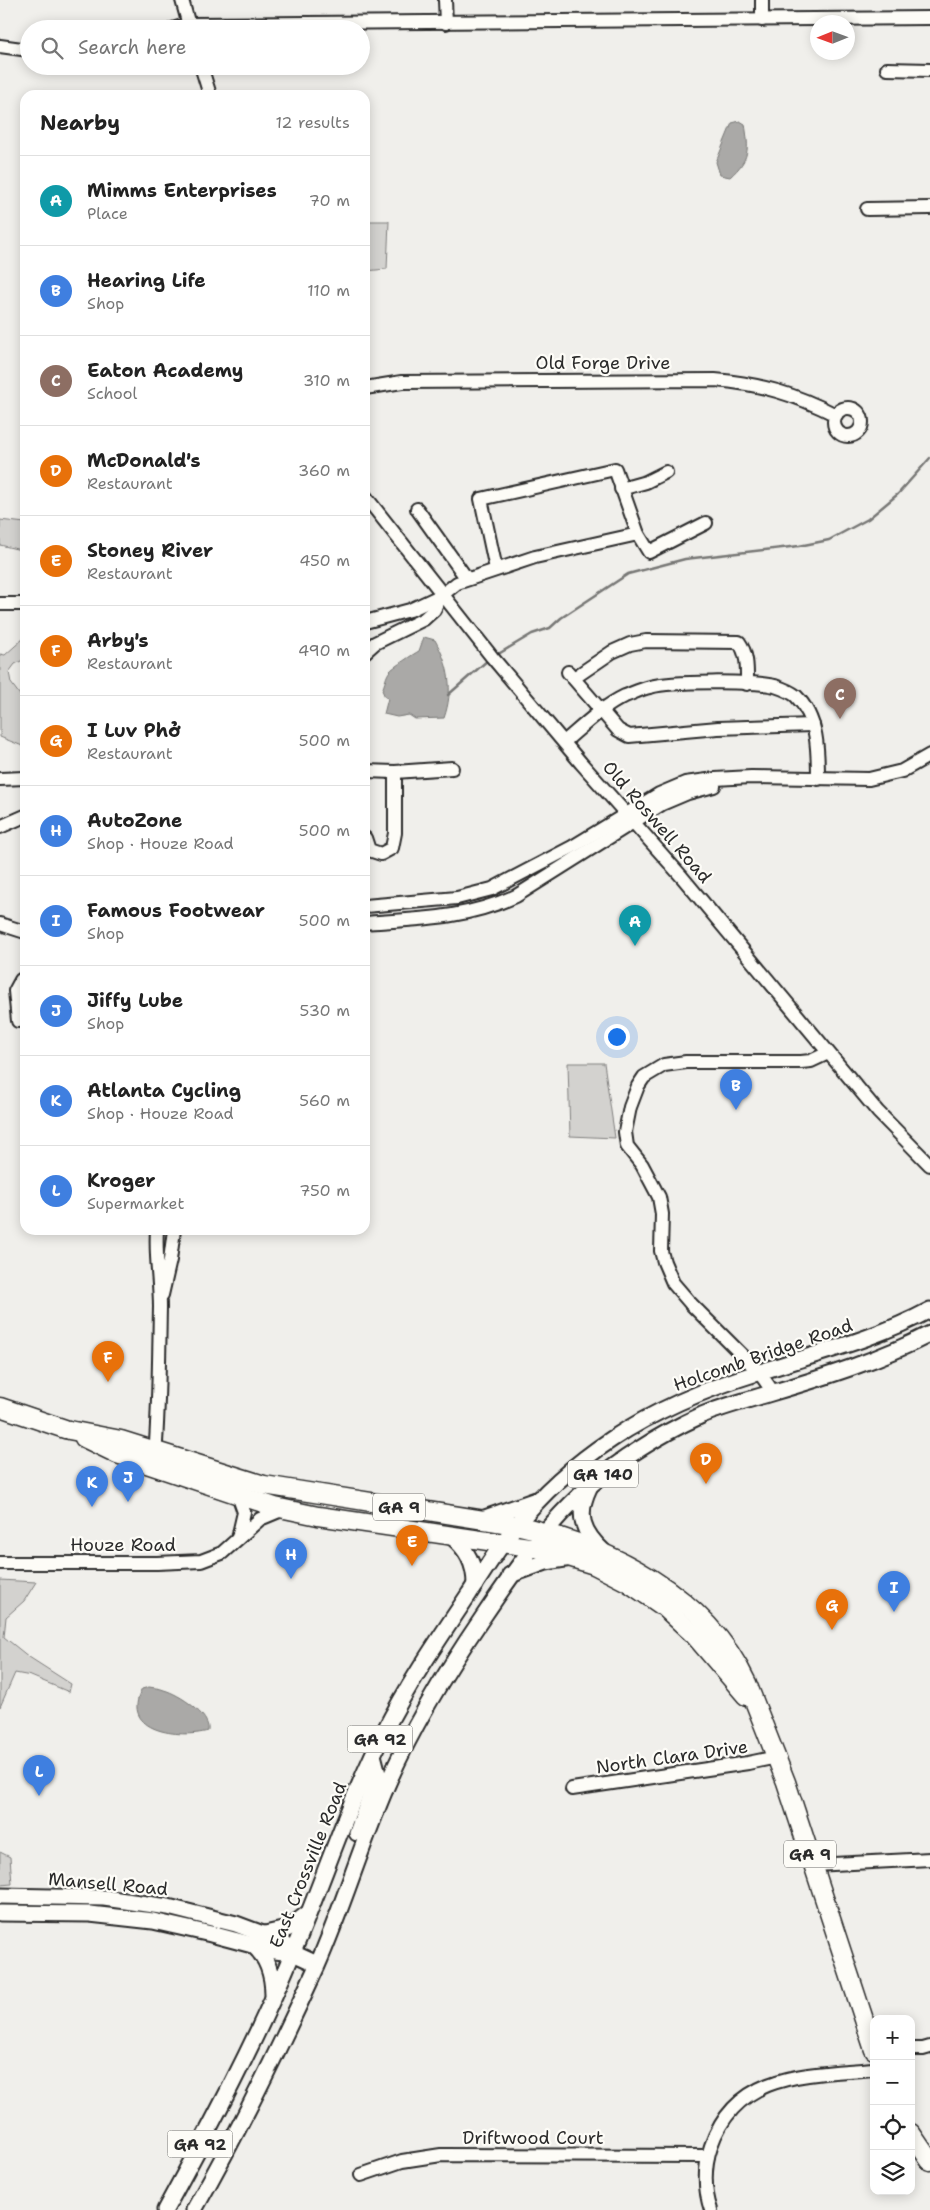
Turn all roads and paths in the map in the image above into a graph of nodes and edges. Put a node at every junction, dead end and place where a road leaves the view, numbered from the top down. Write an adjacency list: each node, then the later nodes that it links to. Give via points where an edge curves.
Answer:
1 (182, 0): 5 (street)
2 (445, 0): 7 (street)
3 (762, 0): 6 (street)
4 (930, 18): 6 (street)
5 (187, 20)
6 (762, 20): 7 (street)
7 (446, 23): 8 (street)
8 (370, 24)
9 (0, 46): 10 (street)
10 (20, 49)
11 (886, 69): 12 (street)
12 (930, 70)
13 (204, 75): 14 (street)
14 (208, 90)
15 (930, 208): 16 (street)
16 (867, 209)
17 (370, 387): 18 (street, Old Forge Drive, via 402,382 715,380 773,388)
18 (836, 415)
19 (666, 472): 20 (street, via 646,482)
20 (622, 488): 24 (street); 25 (street, via 614,469 481,499)
21 (370, 502): 27 (street, Old Roswell Road)
22 (417, 509): 26 (street)
23 (706, 523): 24 (street, via 649,552)
24 (638, 534): 25 (street)
25 (496, 569): 26 (street)
26 (467, 579): 27 (street)
27 (442, 595): 30 (street, via 410,610); 32 (street, via 434,610 424,618); 37 (street, Old Roswell Road)
28 (0, 604): 29 (street)
29 (20, 604)
30 (370, 621)
31 (370, 631): 32 (street)
32 (375, 643): 33 (street)
33 (370, 648)
34 (747, 684): 35 (street, via 650,687 623,697); 35 (street, via 745,650 739,642 646,641 612,652 571,675); 36 (street, via 776,686 795,695 807,710)
35 (601, 711): 36 (street, via 618,730 629,736 718,728); 37 (street)
36 (813, 725): 43 (street)
37 (564, 742): 46 (street, Old Roswell Road)
38 (930, 755): 43 (street, via 886,776)
39 (452, 768): 41 (street)
40 (370, 770): 41 (street)
41 (394, 772): 48 (street, via 396,833 392,848 380,854)
42 (20, 778): 44 (street)
43 (818, 778): 46 (street, via 751,778 676,797)
44 (0, 779)
45 (20, 818): 47 (street)
46 (630, 818): 49 (street, via 492,889 457,898); 50 (street, via 516,896 497,904 459,915); 55 (street, Old Roswell Road)
47 (0, 827)
48 (370, 850)
49 (370, 906)
50 (370, 923)
51 (0, 924): 52 (street)
52 (20, 930)
53 (20, 982): 54 (street, via 15,991)
54 (18, 1021)
55 (828, 1053): 56 (street, Old Roswell Road); 62 (street, via 801,1062 664,1064 644,1077 630,1107 625,1140 659,1197 661,1251 668,1273 681,1294)
56 (930, 1165)
57 (157, 1235): 59 (street)
58 (173, 1235): 59 (street)
59 (160, 1305): 65 (street)
60 (930, 1310): 62 (main road, Holcomb Bridge Road / GA 140, via 860,1342)
61 (930, 1334): 63 (main road, Holcomb Bridge Road / GA 140, via 867,1362)
62 (759, 1372): 63 (street); 68 (main road, Holcomb Bridge Road / GA 140, via 692,1396 628,1428)
63 (772, 1392): 66 (main road, Holcomb Bridge Road / GA 140, via 680,1426 622,1460)
64 (0, 1407): 65 (highway, GA 9, via 67,1430 104,1449)
65 (154, 1460): 67 (highway, GA 9); 70 (highway, GA 9, via 264,1485)
66 (591, 1485): 72 (main road, Holcomb Bridge Road / GA 140); 77 (main road, via 583,1503 582,1518 588,1535)
67 (238, 1495): 69 (highway, GA 9); 74 (street, via 244,1512)
68 (544, 1496): 70 (main road, GA 140, via 509,1511); 71 (main road, Holcomb Bridge Road / GA 92)
69 (284, 1509): 73 (highway, GA 9); 74 (street, Houze Road, via 260,1518)
70 (478, 1519): 71 (highway, GA 9)
71 (516, 1525): 72 (highway, GA 9); 75 (main road, Holcomb Bridge Road / GA 92)
72 (544, 1532): 76 (main road, Holcomb Bridge Road / GA 140); 77 (highway, GA 9)
73 (451, 1536): 75 (highway, GA 9); 81 (main road, via 469,1557)
74 (238, 1538): 79 (street, Houze Road, via 218,1556 191,1562)
75 (502, 1543): 76 (highway, GA 9); 81 (main road, East Crossville Road / GA 92)
76 (531, 1547): 78 (highway, GA 9); 80 (main road, GA 92)
77 (604, 1552): 83 (highway, GA 9, via 638,1570 673,1595 706,1624)
78 (576, 1558): 80 (main road, via 546,1562); 82 (highway, GA 9, via 647,1594 680,1620)
79 (0, 1563)
80 (510, 1575): 90 (main road, GA 92, via 445,1673 412,1731)
81 (475, 1585): 85 (main road, East Crossville Road / GA 92, via 411,1682)
82 (705, 1647): 83 (highway); 84 (highway, GA 9)
83 (732, 1655): 84 (highway, GA 9)
84 (759, 1712): 86 (highway, GA 9)
85 (373, 1755): 90 (main road, via 378,1774 352,1849); 92 (main road, East Crossville Road / GA 92)
86 (777, 1757): 87 (street, North Clara Drive); 89 (highway, GA 9)
87 (572, 1789)
88 (930, 1859): 89 (street)
89 (814, 1865): 99 (highway, GA 9)
90 (351, 1876): 97 (main road, GA 92)
91 (0, 1896): 94 (main road, Mansell Road, via 104,1898 137,1902 198,1914)
92 (310, 1911): 94 (main road, via 287,1928); 96 (main road, East Crossville Road / GA 92)
93 (0, 1913): 95 (main road, Mansell Road, via 122,1917 169,1924)
94 (265, 1934): 96 (main road, Mansell Road, via 279,1940)
95 (253, 1945): 96 (main road, Mansell Road); 98 (main road, via 268,1965)
96 (293, 1953): 97 (main road, Mansell Road); 98 (main road, East Crossville Road / GA 92)
97 (318, 1964): 108 (main road, GA 92)
98 (273, 1997): 107 (main road, East Crossville Road / GA 92, via 235,2079)
99 (870, 2037)
100 (930, 2046): 101 (street)
101 (915, 2049)
102 (870, 2069): 104 (street, via 793,2076 762,2086 743,2098 727,2115)
103 (915, 2139): 105 (highway)
104 (708, 2156): 106 (street, Driftwood Court, via 441,2155 402,2161); 109 (street, via 706,2181)
105 (930, 2161)
106 (361, 2174)
107 (165, 2210)
108 (194, 2210)
109 (711, 2210)

